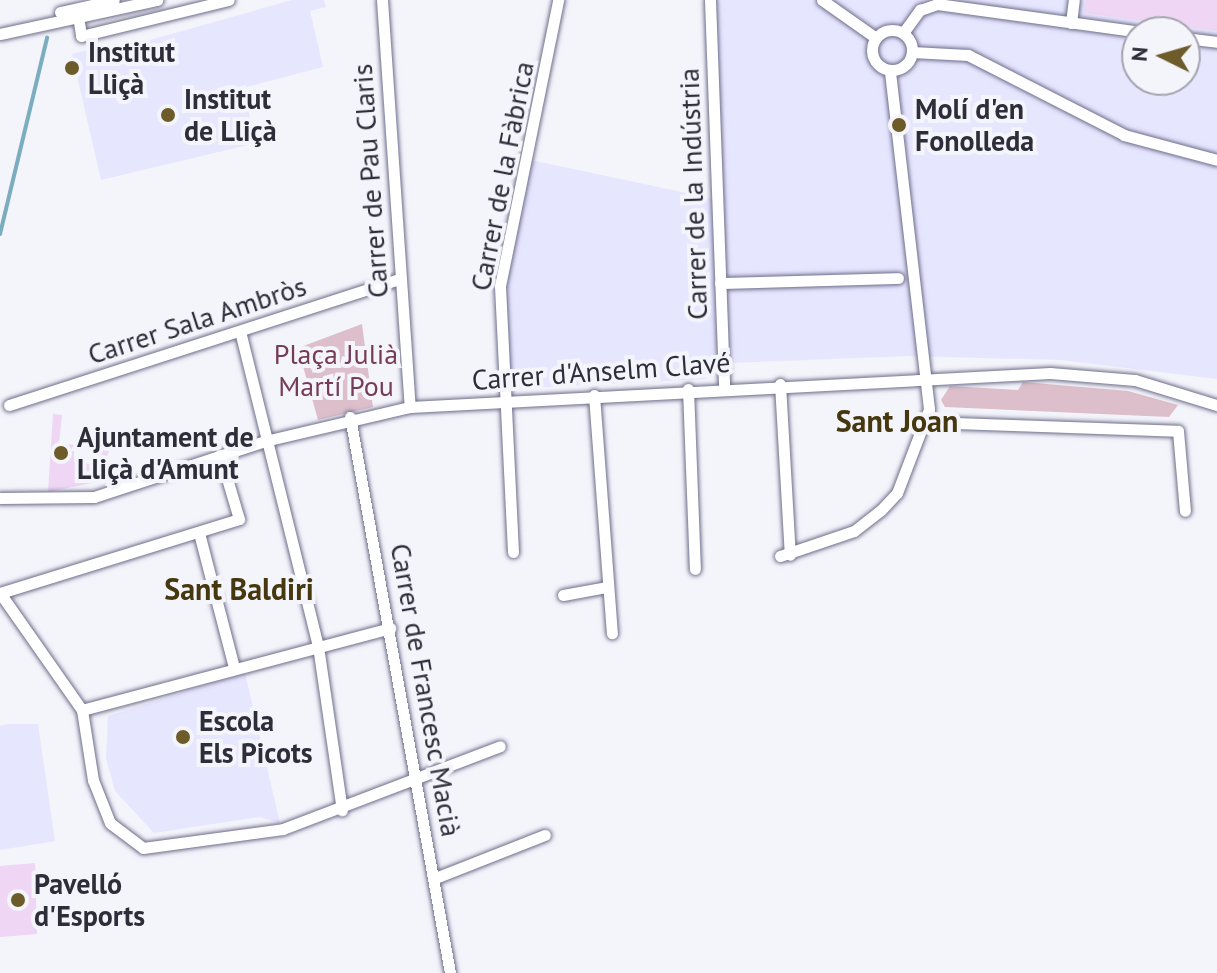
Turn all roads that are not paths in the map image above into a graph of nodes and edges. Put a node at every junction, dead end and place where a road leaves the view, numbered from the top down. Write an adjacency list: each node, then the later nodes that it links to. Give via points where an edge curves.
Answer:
1 (114, 0): 11 (street)
2 (157, 0): 9 (street)
3 (229, 0): 9 (street, via 81,36)
4 (382, 0): 20 (street, Carrer de Pau Claris)
5 (558, 0): 28 (street, Carrer de la Fàbrica, via 500,286)
6 (710, 0): 21 (street, Carrer de la Indústria)
7 (822, 0): 15 (street)
8 (1074, 0): 10 (street)
9 (78, 16): 14 (street)
10 (1071, 23): 12 (street); 13 (street, via 937,4 920,10)
11 (0, 27)
12 (1121, 29)
13 (903, 33): 15 (street); 16 (street)
14 (0, 34)
15 (876, 38): 17 (street, via 874,58)
16 (912, 52): 17 (street, via 904,67); 18 (street, via 968,55 1124,135)
17 (890, 71): 23 (street)
18 (1217, 160)
19 (898, 278): 21 (street)
20 (400, 279): 22 (street, Carrer Sala Ambròs); 31 (street, Carrer de Pau Claris)
21 (720, 283): 25 (street, Carrer de la Indústria)
22 (240, 331): 29 (street, Carrer Sala Ambròs); 34 (street)
23 (928, 374): 24 (street, Carrer d'Anselm Clavé); 30 (street, Carrer d'Anselm Clavé, via 1135,380); 33 (street)
24 (780, 384): 25 (street, Carrer d'Anselm Clavé); 33 (street, via 785,555 854,531 881,510 897,493)
25 (724, 387): 26 (street, Carrer d'Anselm Clavé)
26 (688, 389): 27 (street, Carrer d'Anselm Clavé); 40 (street)
27 (594, 395): 28 (street, Carrer d'Anselm Clavé); 41 (street)
28 (505, 401): 31 (street, Carrer d'Anselm Clavé); 39 (street, Carrer de la Fàbrica)
29 (9, 405)
30 (1216, 405)
31 (410, 407): 32 (street, Carrer d'Anselm Clavé)
32 (350, 417): 34 (street, Carrer d'Anselm Clavé); 44 (street, Carrer de Francesc Macià)
33 (925, 422): 37 (street, via 1178,431)
34 (265, 441): 35 (street, Carrer d'Anselm Clavé); 46 (street)
35 (220, 455): 36 (street, Carrer d'Anselm Clavé, via 94,497 48,503); 38 (street, via 239,519)
36 (0, 498)
37 (1185, 511)
38 (199, 533): 42 (street); 47 (street)
39 (513, 552)
40 (695, 569)
41 (607, 587): 43 (street); 45 (street)
42 (0, 593): 48 (street)
43 (563, 595)
44 (390, 628): 46 (street); 50 (street, Carrer de Francesc Macià)
45 (612, 633)
46 (318, 646): 47 (street); 51 (street)
47 (234, 667): 48 (street)
48 (82, 710): 51 (street, via 101,807 131,844 165,848 245,837)
49 (500, 746): 50 (street)
50 (417, 780): 51 (street); 53 (street, Carrer de Francesc Macià)
51 (342, 810)
52 (545, 835): 53 (street)
53 (435, 878): 54 (street, Carrer de Francesc Macià)
54 (450, 973)

